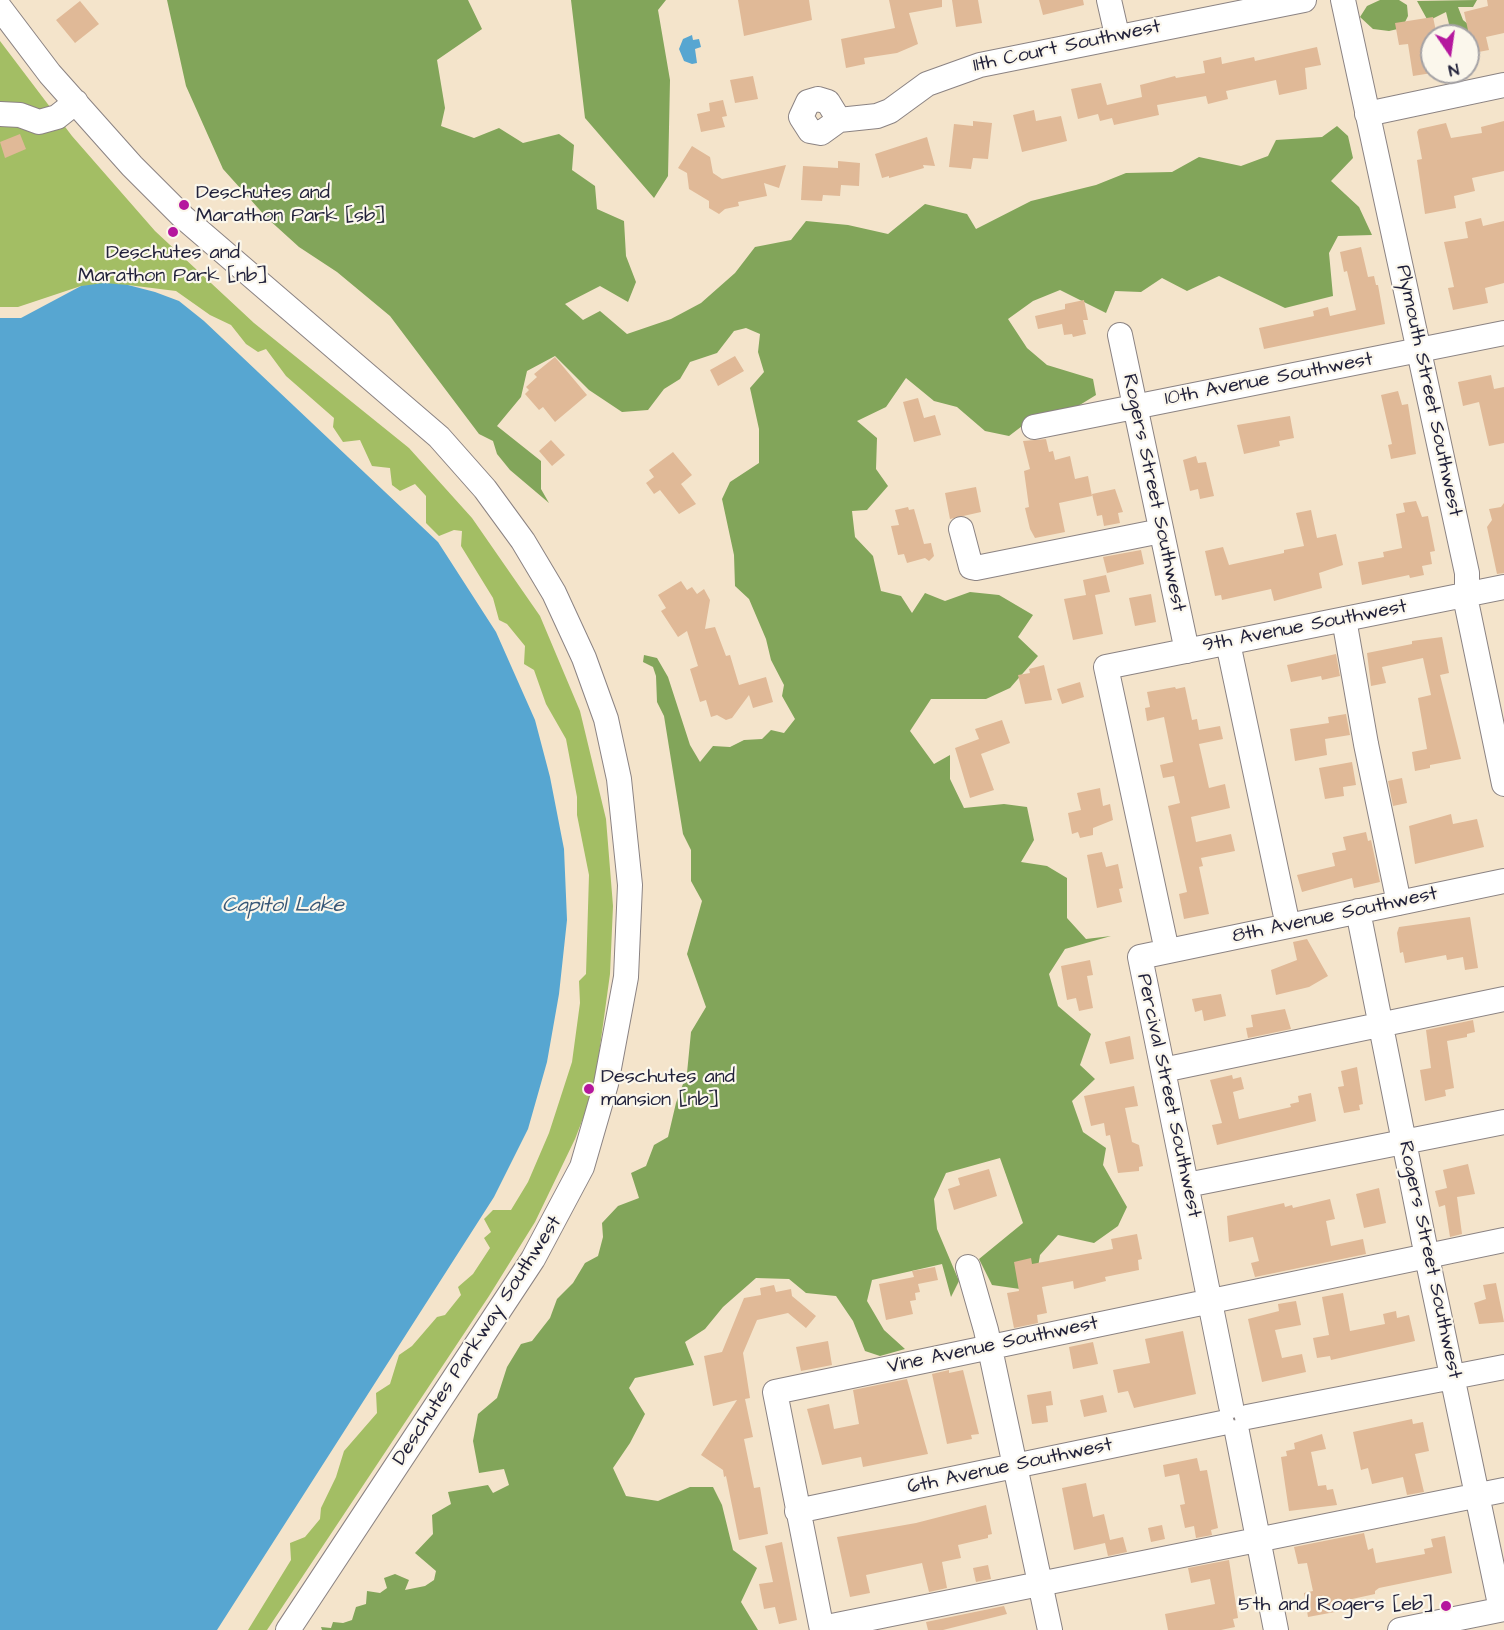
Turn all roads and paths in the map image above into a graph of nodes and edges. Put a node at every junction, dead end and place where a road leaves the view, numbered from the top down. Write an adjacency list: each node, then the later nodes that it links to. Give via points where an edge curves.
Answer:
1 (1109, 0): 5 (street)
2 (1304, 0): 5 (street, 11th Court Southwest)
3 (1343, 0): 9 (street, Plymouth Street Southwest)
4 (0, 8): 7 (street, Deschutes Parkway Southwest)
5 (1116, 35): 10 (street, 11th Court Southwest, via 951,73 927,84 890,111)
6 (1504, 85): 9 (street)
7 (75, 102): 8 (street, via 57,117 39,122 20,115); 53 (street, Deschutes Parkway Southwest, via 183,217 439,437 485,489 554,593 584,657 606,719 620,789 630,885 626,977 606,1084 582,1167 533,1259)
8 (0, 114)
9 (1366, 114): 13 (street, Plymouth Street Southwest)
10 (840, 120)
11 (1504, 333): 13 (street, 10th Avenue Southwest)
12 (1120, 335): 14 (street, Rogers Street Southwest)
13 (1419, 350): 14 (street, 10th Avenue Southwest); 19 (street, Plymouth Street Southwest, via 1467,573)
14 (1134, 406): 15 (street, 10th Avenue Southwest); 17 (street, Rogers Street Southwest)
15 (1034, 427)
16 (961, 529): 17 (street, via 971,567 976,568)
17 (1161, 531): 22 (street, Rogers Street Southwest)
18 (1504, 587): 19 (street, 9th Avenue Southwest)
19 (1467, 594): 20 (street, 9th Avenue Southwest); 24 (street, Plymouth Street Southwest)
20 (1344, 619): 21 (street, 9th Avenue Southwest); 26 (street)
21 (1228, 643): 22 (street, 9th Avenue Southwest); 28 (street)
22 (1187, 651): 23 (street, 9th Avenue Southwest)
23 (1106, 667): 29 (street, Percival Street Southwest)
24 (1504, 784)
25 (1504, 881): 26 (street, 8th Avenue Southwest)
26 (1399, 903): 27 (street, 8th Avenue Southwest)
27 (1358, 911): 28 (street, 8th Avenue Southwest); 31 (street, Rogers Street Southwest)
28 (1288, 926): 29 (street, 8th Avenue Southwest)
29 (1167, 951): 32 (street, Percival Street Southwest, via 1140,957)
30 (1504, 999): 31 (street)
31 (1381, 1025): 32 (street); 34 (street, Rogers Street Southwest)
32 (1163, 1071): 35 (street, Percival Street Southwest)
33 (1504, 1122): 34 (street)
34 (1405, 1142): 35 (street); 37 (street, Rogers Street Southwest)
35 (1187, 1185): 39 (street, Percival Street Southwest)
36 (1504, 1240): 37 (street, Vine Avenue Southwest)
37 (1427, 1257): 39 (street, Vine Avenue Southwest); 42 (street, Rogers Street Southwest)
38 (968, 1267): 40 (street)
39 (1211, 1303): 40 (street, Vine Avenue Southwest); 43 (street, Percival Street Southwest)
40 (989, 1345): 44 (street); 47 (street, Vine Avenue Southwest, via 775,1392)
41 (1504, 1367): 42 (street, 6th Avenue Southwest)
42 (1453, 1377): 43 (street, 6th Avenue Southwest); 46 (street, Rogers Street Southwest)
43 (1234, 1420): 44 (street, 6th Avenue Southwest); 48 (street, Percival Street Southwest)
44 (1017, 1466): 47 (street, 6th Avenue Southwest); 49 (street)
45 (1504, 1490): 46 (street)
46 (1477, 1495): 48 (street); 50 (street, Rogers Street Southwest)
47 (797, 1511): 51 (street)
48 (1259, 1539): 49 (street); 55 (street, Percival Street Southwest)
49 (1041, 1584): 51 (street); 54 (street)
50 (1502, 1609): 52 (street)
51 (822, 1629)
52 (1414, 1629)
53 (288, 1630)
54 (1050, 1630)
55 (1276, 1630)

